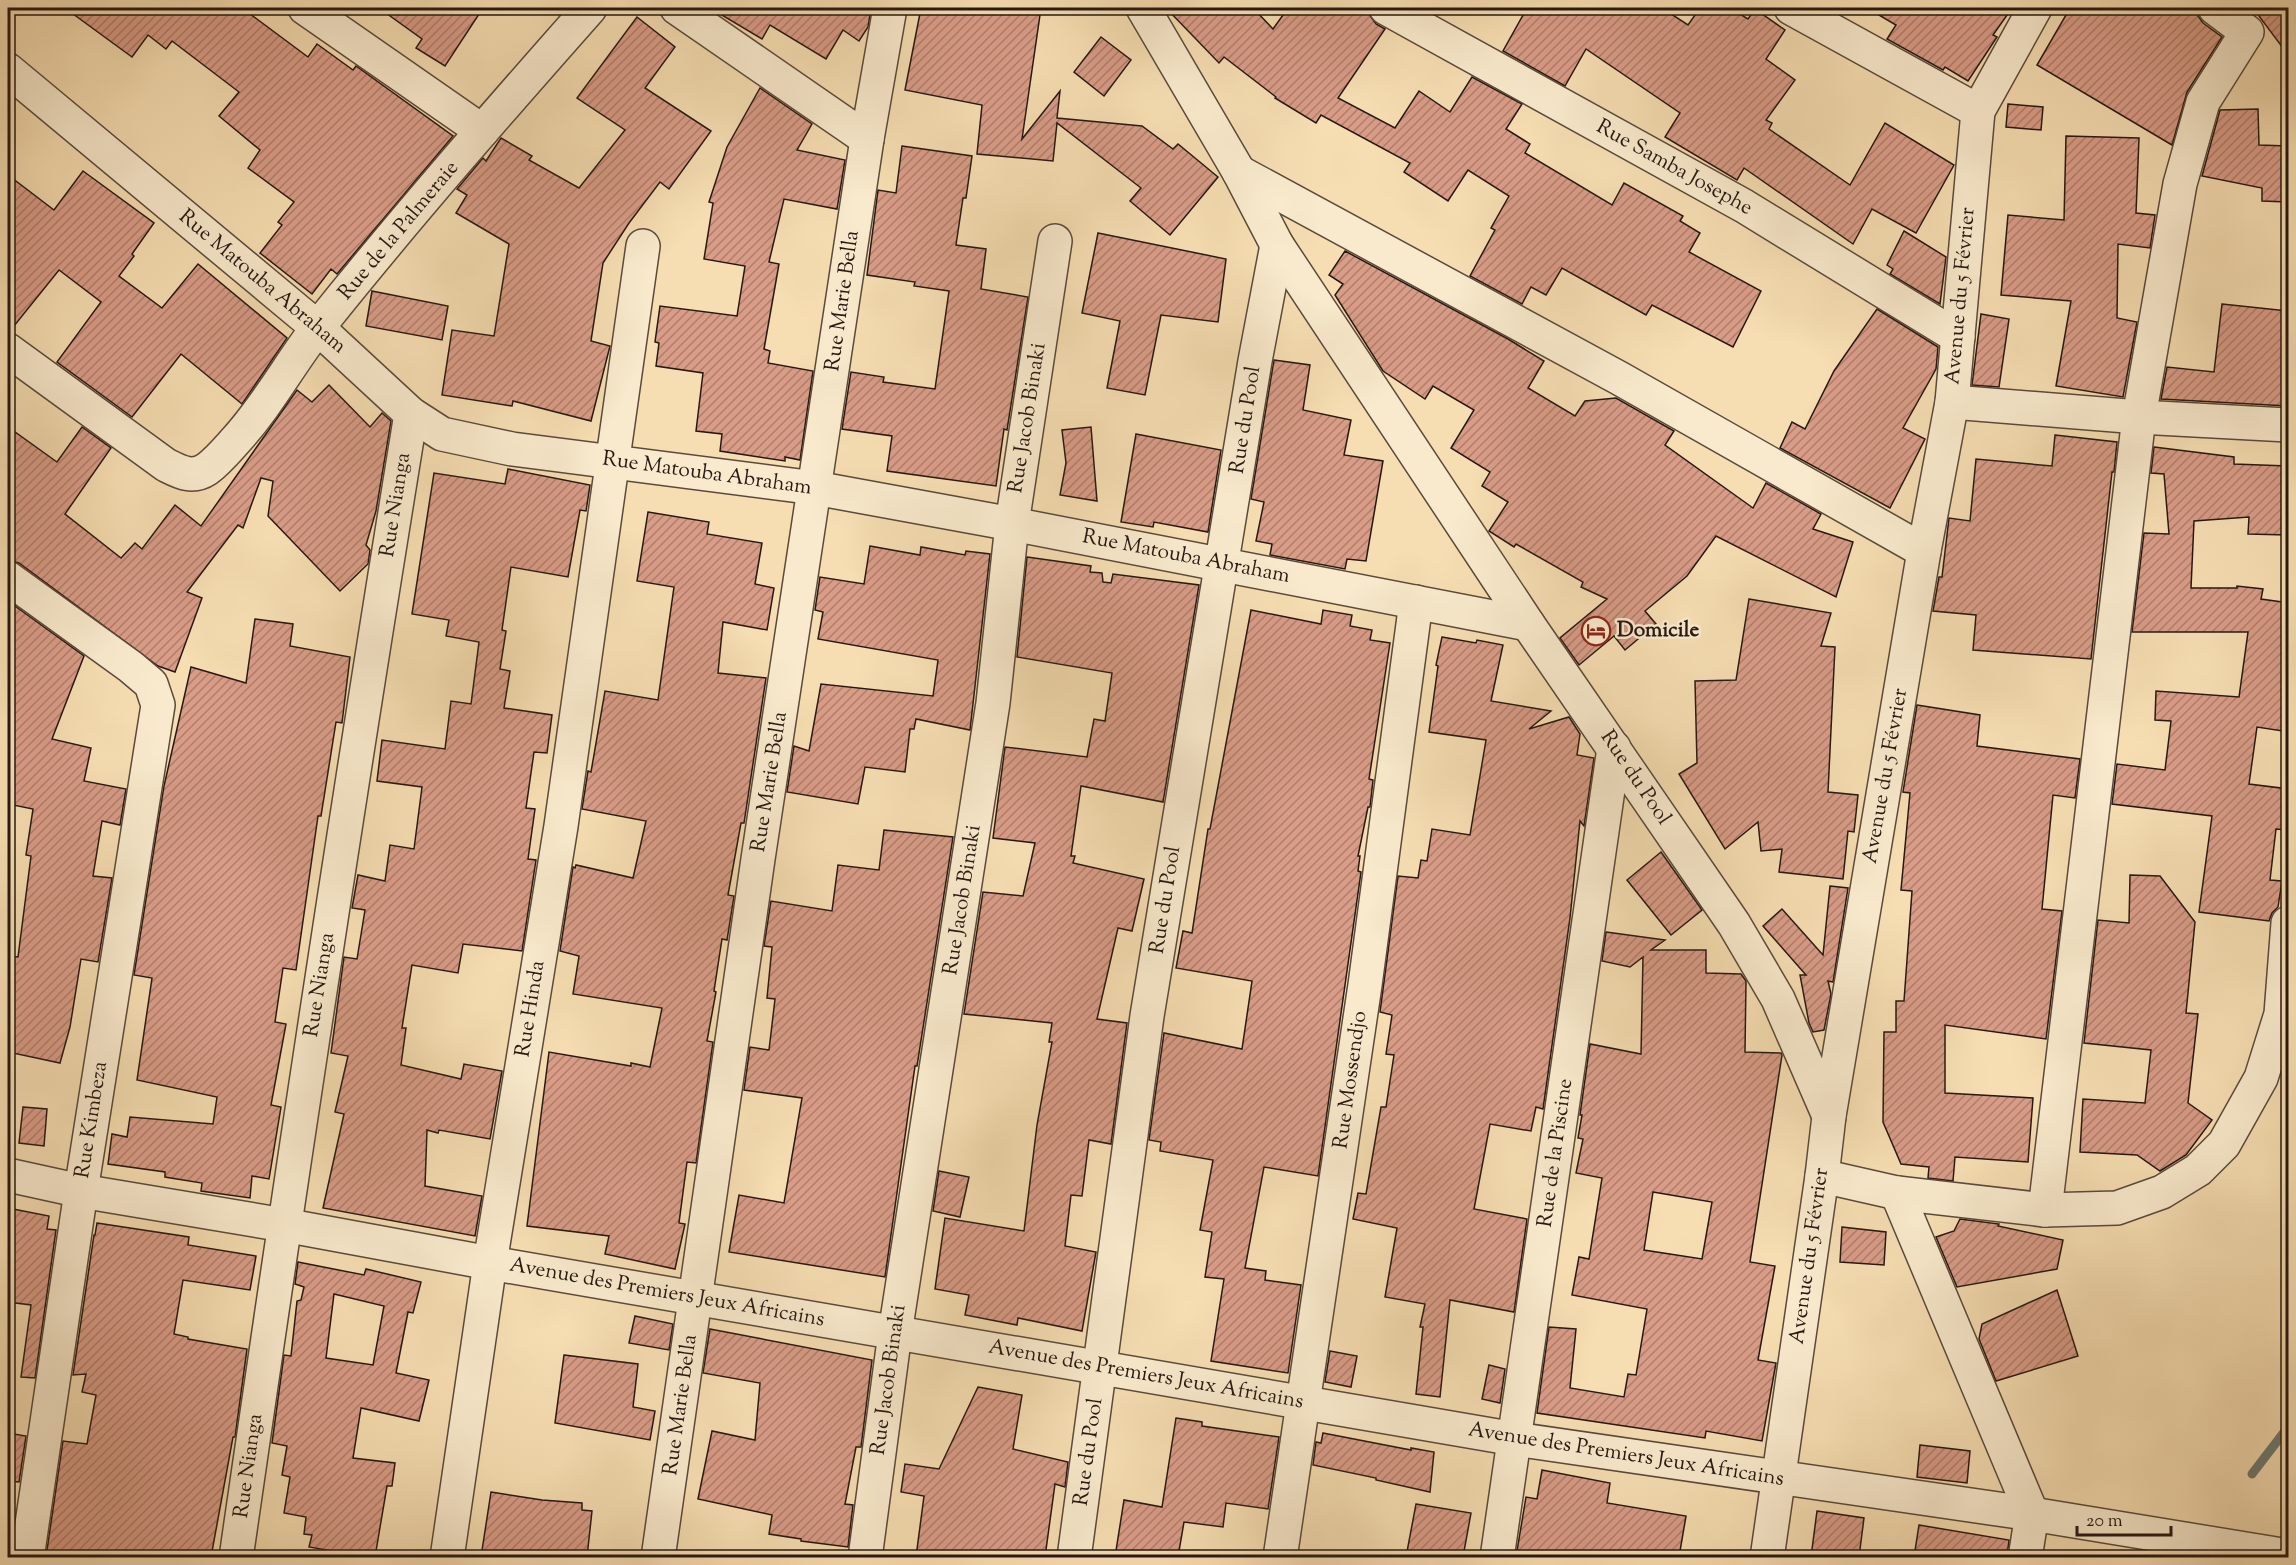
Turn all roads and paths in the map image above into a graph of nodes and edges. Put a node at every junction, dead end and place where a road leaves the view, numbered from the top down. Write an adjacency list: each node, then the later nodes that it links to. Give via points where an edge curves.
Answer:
1 (305, 8): 12 (street)
2 (590, 8): 12 (street, Rue de la Palmeraie)
3 (677, 8): 13 (street)
4 (890, 8): 13 (street, Rue Marie Bella)
5 (1143, 8): 14 (street, Rue du Pool)
6 (1386, 8): 19 (street, Rue Samba Josephe, via 1744,206)
7 (1791, 8): 11 (street)
8 (2035, 8): 11 (street, Avenue du 5 Février)
9 (2215, 8): 23 (street, via 2247,32 2203,102 2194,133 2180,184)
10 (8, 70): 18 (street, Rue Matouba Abraham)
11 (1978, 111): 19 (street, Avenue du 5 Février)
12 (482, 131): 18 (street, Rue de la Palmeraie)
13 (867, 139): 26 (street, Rue Marie Bella)
14 (1239, 172): 16 (street, Rue du Pool); 28 (street, via 1619,378)
15 (1055, 241): 27 (street, Rue Jacob Binaki)
16 (1277, 245): 29 (street, Rue du Pool); 32 (street, Rue du Pool)
17 (643, 246): 25 (street, Rue Hinda)
18 (318, 328): 20 (street, Rue de la Palmeraie, via 254,420 199,474 184,474 165,465); 22 (street, Rue Matouba Abraham)
19 (1958, 337): 21 (street, Avenue du 5 Février)
20 (8, 350)
21 (1952, 402): 23 (street); 28 (street, Avenue du 5 Février)
22 (411, 414): 25 (street, Rue Matouba Abraham, via 442,434 512,449); 42 (street, Rue Nianga)
23 (2139, 417): 24 (street); 41 (street)
24 (2289, 425)
25 (613, 461): 26 (street, Rue Matouba Abraham); 43 (street, Rue Hinda, via 559,838)
26 (815, 488): 27 (street, Rue Matouba Abraham); 44 (street, Rue Marie Bella)
27 (1012, 524): 29 (street, Rue Matouba Abraham); 45 (street, Rue Jacob Binaki, via 993,703)
28 (1924, 551): 36 (street, Avenue du 5 Février)
29 (1222, 564): 31 (street, Rue Matouba Abraham); 46 (street, Rue du Pool, via 1147,1016)
30 (8, 578): 39 (street, Rue Kimbeza, via 131,667 151,684 158,705)
31 (1416, 602): 32 (street, Rue Matouba Abraham); 47 (street, Rue Mossendjo, via 1365,985)
32 (1528, 624): 33 (street, Rue du Pool)
33 (1614, 748): 36 (street, Rue du Pool, via 1734,924 1778,999); 48 (street, Rue de la Piscine)
34 (2289, 923): 35 (street)
35 (2285, 1015): 41 (street, via 2261,1078 2224,1144 2198,1170 2162,1192 2117,1208)
36 (1829, 1116): 38 (street, Avenue du 5 Février)
37 (8, 1175): 39 (street, Avenue des Premiers Jeux Africains)
38 (1822, 1176): 40 (street); 49 (street, Avenue du 5 Février)
39 (81, 1191): 42 (street, Avenue des Premiers Jeux Africains); 53 (street, Rue Kimbeza)
40 (1897, 1193): 41 (street); 50 (street)
41 (2045, 1210)
42 (284, 1225): 43 (street, Avenue des Premiers Jeux Africains); 54 (street, Rue Nianga)
43 (490, 1263): 44 (street, Avenue des Premiers Jeux Africains); 55 (street, Rue Hinda)
44 (696, 1298): 45 (street, Avenue des Premiers Jeux Africains); 56 (street, Rue Marie Bella)
45 (895, 1333): 46 (street, Avenue des Premiers Jeux Africains); 57 (street, Rue Jacob Binaki)
46 (1101, 1368): 47 (street, Avenue des Premiers Jeux Africains); 58 (street, Rue du Pool)
47 (1303, 1401): 48 (street, Avenue des Premiers Jeux Africains); 59 (street, Rue Mossendjo)
48 (1515, 1439): 49 (street, Avenue des Premiers Jeux Africains); 60 (street, Rue de la Piscine)
49 (1780, 1478): 50 (street, Avenue des Premiers Jeux Africains); 61 (street, Avenue du 5 Février)
50 (2032, 1514): 51 (street, Avenue des Premiers Jeux Africains); 62 (street)
51 (2230, 1553): 52 (street, Avenue des Premiers Jeux Africains)
52 (2289, 1556)
53 (27, 1557)
54 (236, 1557)
55 (447, 1557)
56 (658, 1557)
57 (865, 1557)
58 (1074, 1557)
59 (1280, 1557)
60 (1497, 1557)
61 (1767, 1557)
62 (2025, 1557)

